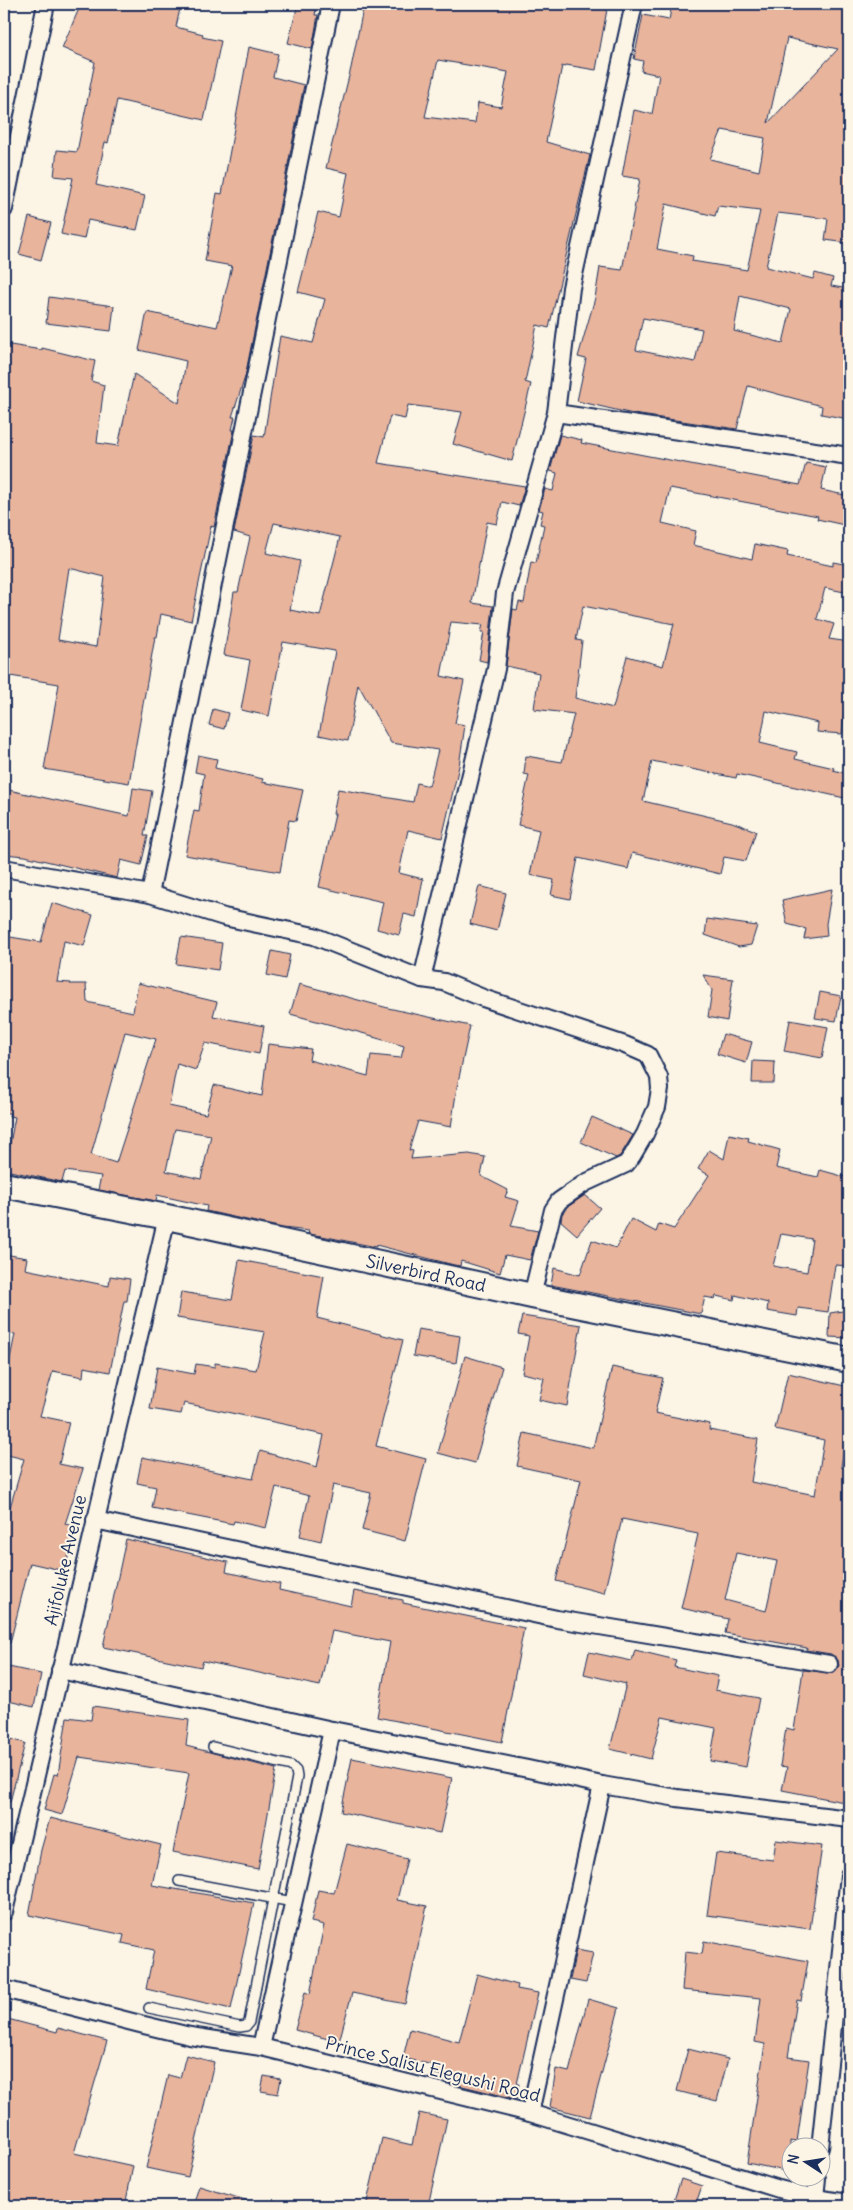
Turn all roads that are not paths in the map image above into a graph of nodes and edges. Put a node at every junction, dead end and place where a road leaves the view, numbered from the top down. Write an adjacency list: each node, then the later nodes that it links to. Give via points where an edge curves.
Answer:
1 (46, 4): 4 (street)
2 (331, 4): 8 (street)
3 (634, 4): 5 (street, via 571,288)
4 (4, 209)
5 (556, 413): 6 (street); 9 (street, via 505,593 496,669)
6 (849, 456)
7 (4, 868): 8 (street)
8 (150, 894): 9 (street, via 224,917 314,936)
9 (422, 979): 12 (street, via 444,982 636,1049 648,1055 659,1077 657,1107 626,1164 585,1184 559,1201 553,1210)
10 (4, 1185): 11 (street, Silverbird Road)
11 (167, 1217): 12 (street, Silverbird Road); 14 (street, Ajifoluke Avenue)
12 (532, 1296): 13 (street, Silverbird Road)
13 (849, 1360)
14 (95, 1520): 15 (street, via 557,1619); 16 (street, Ajifoluke Avenue)
15 (830, 1664)
16 (60, 1670): 17 (street); 25 (street, Ajifoluke Avenue)
17 (332, 1730): 19 (street); 24 (street)
18 (213, 1747): 23 (lane, via 291,1766 296,1771)
19 (602, 1785): 20 (street, via 677,1798); 29 (street)
20 (849, 1819)
21 (849, 1875): 30 (street)
22 (179, 1881): 23 (lane)
23 (273, 1899): 24 (lane); 27 (lane, via 246,2026)
24 (293, 1902): 28 (street)
25 (4, 1912)
26 (4, 1988): 28 (street, Prince Salisu Elegushi Road, via 190,2036)
27 (149, 2008)
28 (261, 2047): 29 (street, Prince Salisu Elegushi Road)
29 (530, 2113): 32 (street, Prince Salisu Elegushi Road)
30 (821, 2138)
31 (816, 2188): 32 (street)
32 (815, 2198): 33 (street, Prince Salisu Elegushi Road)
33 (849, 2203)

